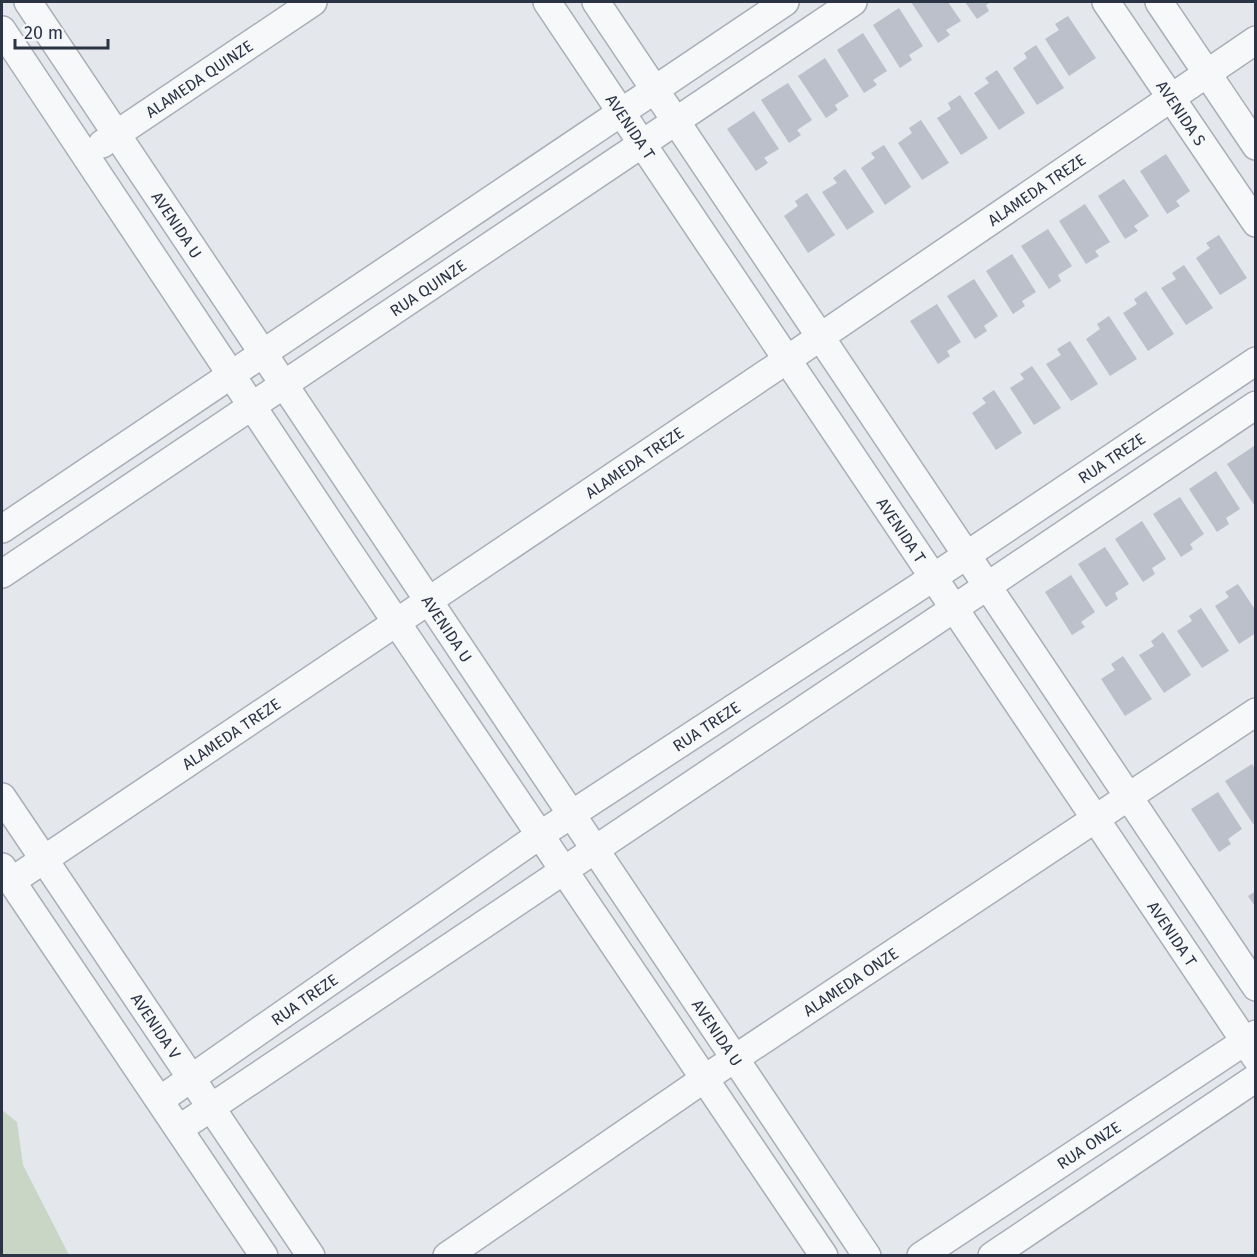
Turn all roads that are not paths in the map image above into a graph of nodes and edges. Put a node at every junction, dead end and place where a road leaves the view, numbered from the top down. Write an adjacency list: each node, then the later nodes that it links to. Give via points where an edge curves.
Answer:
1 (28, 2): 16 (street, AVENIDA U)
2 (312, 2): 16 (street, ALAMEDA QUINZE)
3 (547, 2): 14 (street, AVENIDA T)
4 (596, 2): 12 (street)
5 (785, 2): 12 (street)
6 (853, 2): 15 (street, RUA QUINZE)
7 (1106, 2): 13 (street, AVENIDA S)
8 (1159, 2): 11 (street)
9 (2, 30): 19 (street)
10 (1256, 40): 11 (street, ALAMEDA TREZE)
11 (1207, 73): 13 (street, ALAMEDA TREZE); 18 (street)
12 (656, 89): 14 (street); 15 (street)
13 (1171, 97): 20 (street, AVENIDA S); 21 (street, ALAMEDA TREZE)
14 (622, 111): 17 (street, AVENIDA T); 22 (street)
15 (676, 121): 17 (street, RUA QUINZE); 21 (street)
16 (116, 134): 19 (street, ALAMEDA QUINZE); 22 (street, AVENIDA U)
17 (642, 143): 23 (street, AVENIDA T); 26 (street, RUA QUINZE)
18 (1256, 146)
19 (85, 156): 25 (street)
20 (1256, 223)
21 (820, 336): 23 (street, ALAMEDA TREZE); 30 (street)
22 (263, 352): 25 (street); 26 (street, AVENIDA U)
23 (788, 359): 32 (street, AVENIDA T); 34 (street, ALAMEDA TREZE)
24 (1256, 361): 30 (street, RUA TREZE)
25 (231, 374): 28 (street); 29 (street)
26 (285, 384): 28 (street, RUA QUINZE); 34 (street, AVENIDA U)
27 (1256, 405): 33 (street)
28 (252, 406): 31 (street, RUA QUINZE); 36 (street)
29 (2, 529)
30 (966, 555): 32 (street, RUA TREZE); 33 (street)
31 (2, 574)
32 (934, 577): 35 (street, AVENIDA T); 40 (street, RUA TREZE)
33 (988, 587): 35 (street); 39 (street)
34 (429, 599): 36 (street, ALAMEDA TREZE); 40 (street, AVENIDA U)
35 (956, 609): 41 (street, AVENIDA T); 43 (street)
36 (396, 621): 42 (street); 44 (street, ALAMEDA TREZE)
37 (1256, 712): 39 (street, ALAMEDA ONZE)
38 (2, 797): 44 (street, AVENIDA V)
39 (1129, 798): 41 (street, ALAMEDA ONZE); 47 (street)
40 (573, 814): 42 (street, RUA TREZE); 43 (street, AVENIDA U)
41 (1096, 819): 48 (street, AVENIDA T); 49 (street, ALAMEDA ONZE)
42 (540, 835): 45 (street); 50 (street, RUA TREZE)
43 (596, 849): 45 (street); 49 (street, AVENIDA U)
44 (44, 859): 46 (street, ALAMEDA TREZE); 50 (street, AVENIDA V)
45 (563, 869): 52 (street); 54 (street)
46 (7, 874): 53 (street)
47 (1256, 987)
48 (1252, 1044): 61 (street, RUA ONZE)
49 (737, 1059): 52 (street, ALAMEDA ONZE); 60 (street, AVENIDA U)
50 (192, 1078): 53 (street, RUA TREZE); 54 (street, AVENIDA V)
51 (1256, 1078): 62 (street)
52 (704, 1079): 58 (street, ALAMEDA ONZE); 59 (street)
53 (160, 1100): 55 (street)
54 (211, 1107): 55 (street); 57 (street, AVENIDA V)
55 (179, 1129): 56 (street)
56 (264, 1256)
57 (311, 1256)
58 (447, 1256)
59 (824, 1256)
60 (867, 1256)
61 (921, 1256)
62 (992, 1256)

